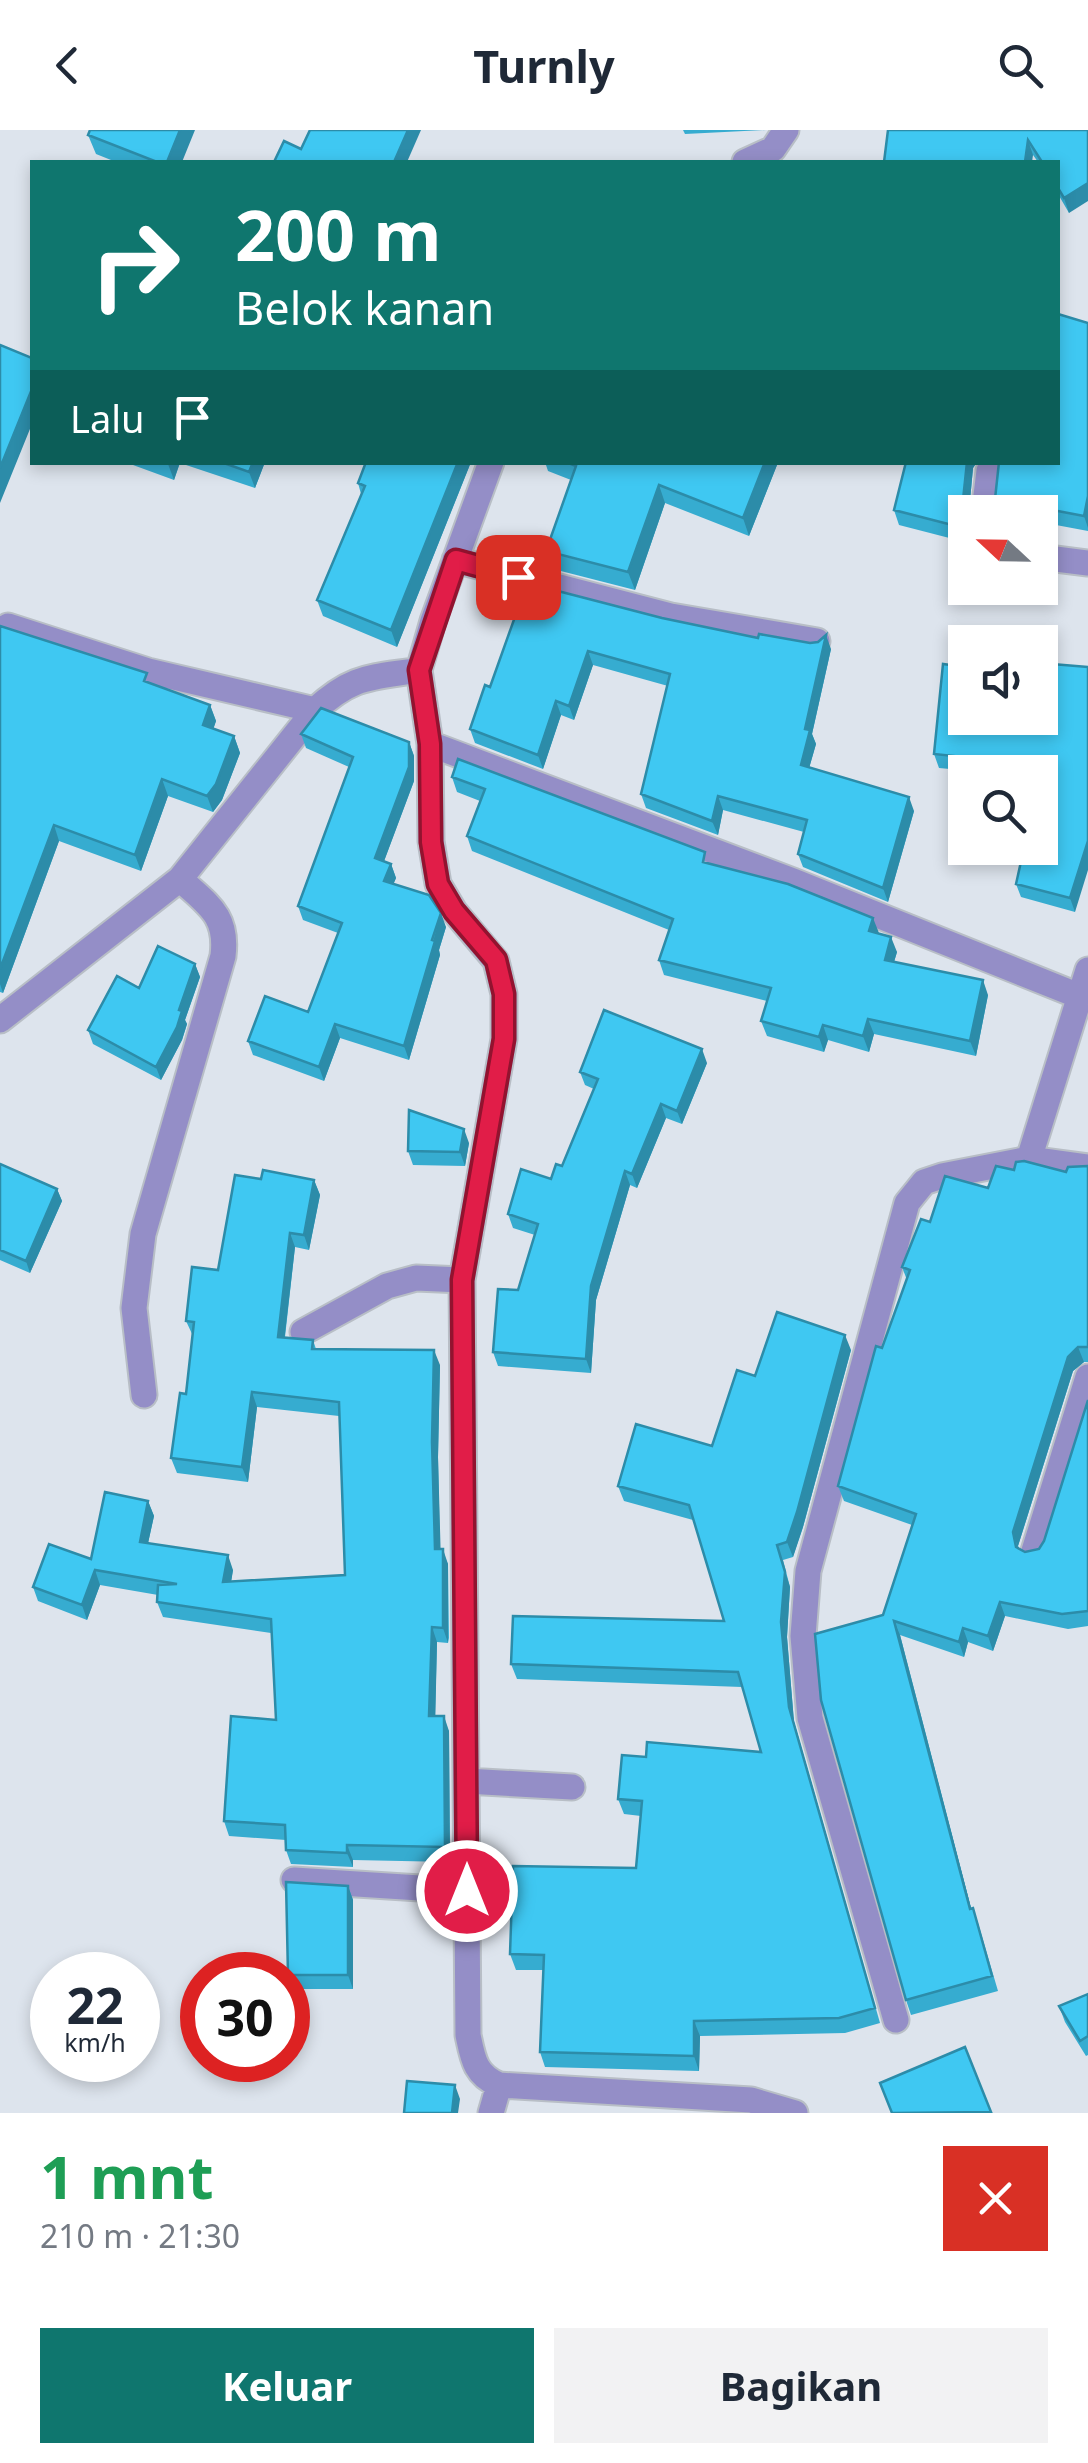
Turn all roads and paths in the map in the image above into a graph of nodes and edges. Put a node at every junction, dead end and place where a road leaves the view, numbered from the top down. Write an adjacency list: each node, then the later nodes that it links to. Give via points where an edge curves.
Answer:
1 (786, 130): 2 (street, via 773,150)
2 (750, 160)
3 (490, 465): 7 (street)
4 (990, 471): 5 (street)
5 (986, 495)
6 (1058, 559): 8 (street)
7 (456, 560): 10 (street, via 671,616); 11 (street)
8 (1088, 563)
9 (8, 626): 12 (street, via 148,671)
10 (816, 641)
11 (419, 670): 12 (street, via 360,679); 13 (street)
12 (315, 710): 14 (street)
13 (430, 744): 16 (street); 20 (street, via 438,884 496,960 504,994 504,1039)
14 (180, 879): 17 (street); 23 (street, via 218,914 226,934 143,1234 134,1308)
15 (1088, 970): 16 (street)
16 (1079, 996): 18 (street)
17 (0, 1020)
18 (1028, 1159): 19 (street); 29 (street, via 924,1182 907,1203 808,1571 803,1636 810,1718)
19 (1088, 1167)
20 (462, 1280): 21 (street, via 416,1278 387,1286); 25 (street)
21 (303, 1332)
22 (1088, 1377): 24 (street)
23 (144, 1395)
24 (1034, 1551)
25 (466, 1781): 26 (street); 28 (street)
26 (572, 1787)
27 (294, 1880): 28 (street)
28 (467, 1891): 30 (street, via 468,2035 474,2065)
29 (896, 2020)
30 (499, 2085): 31 (street); 32 (street, via 751,2100)
31 (492, 2113)
32 (796, 2113)

